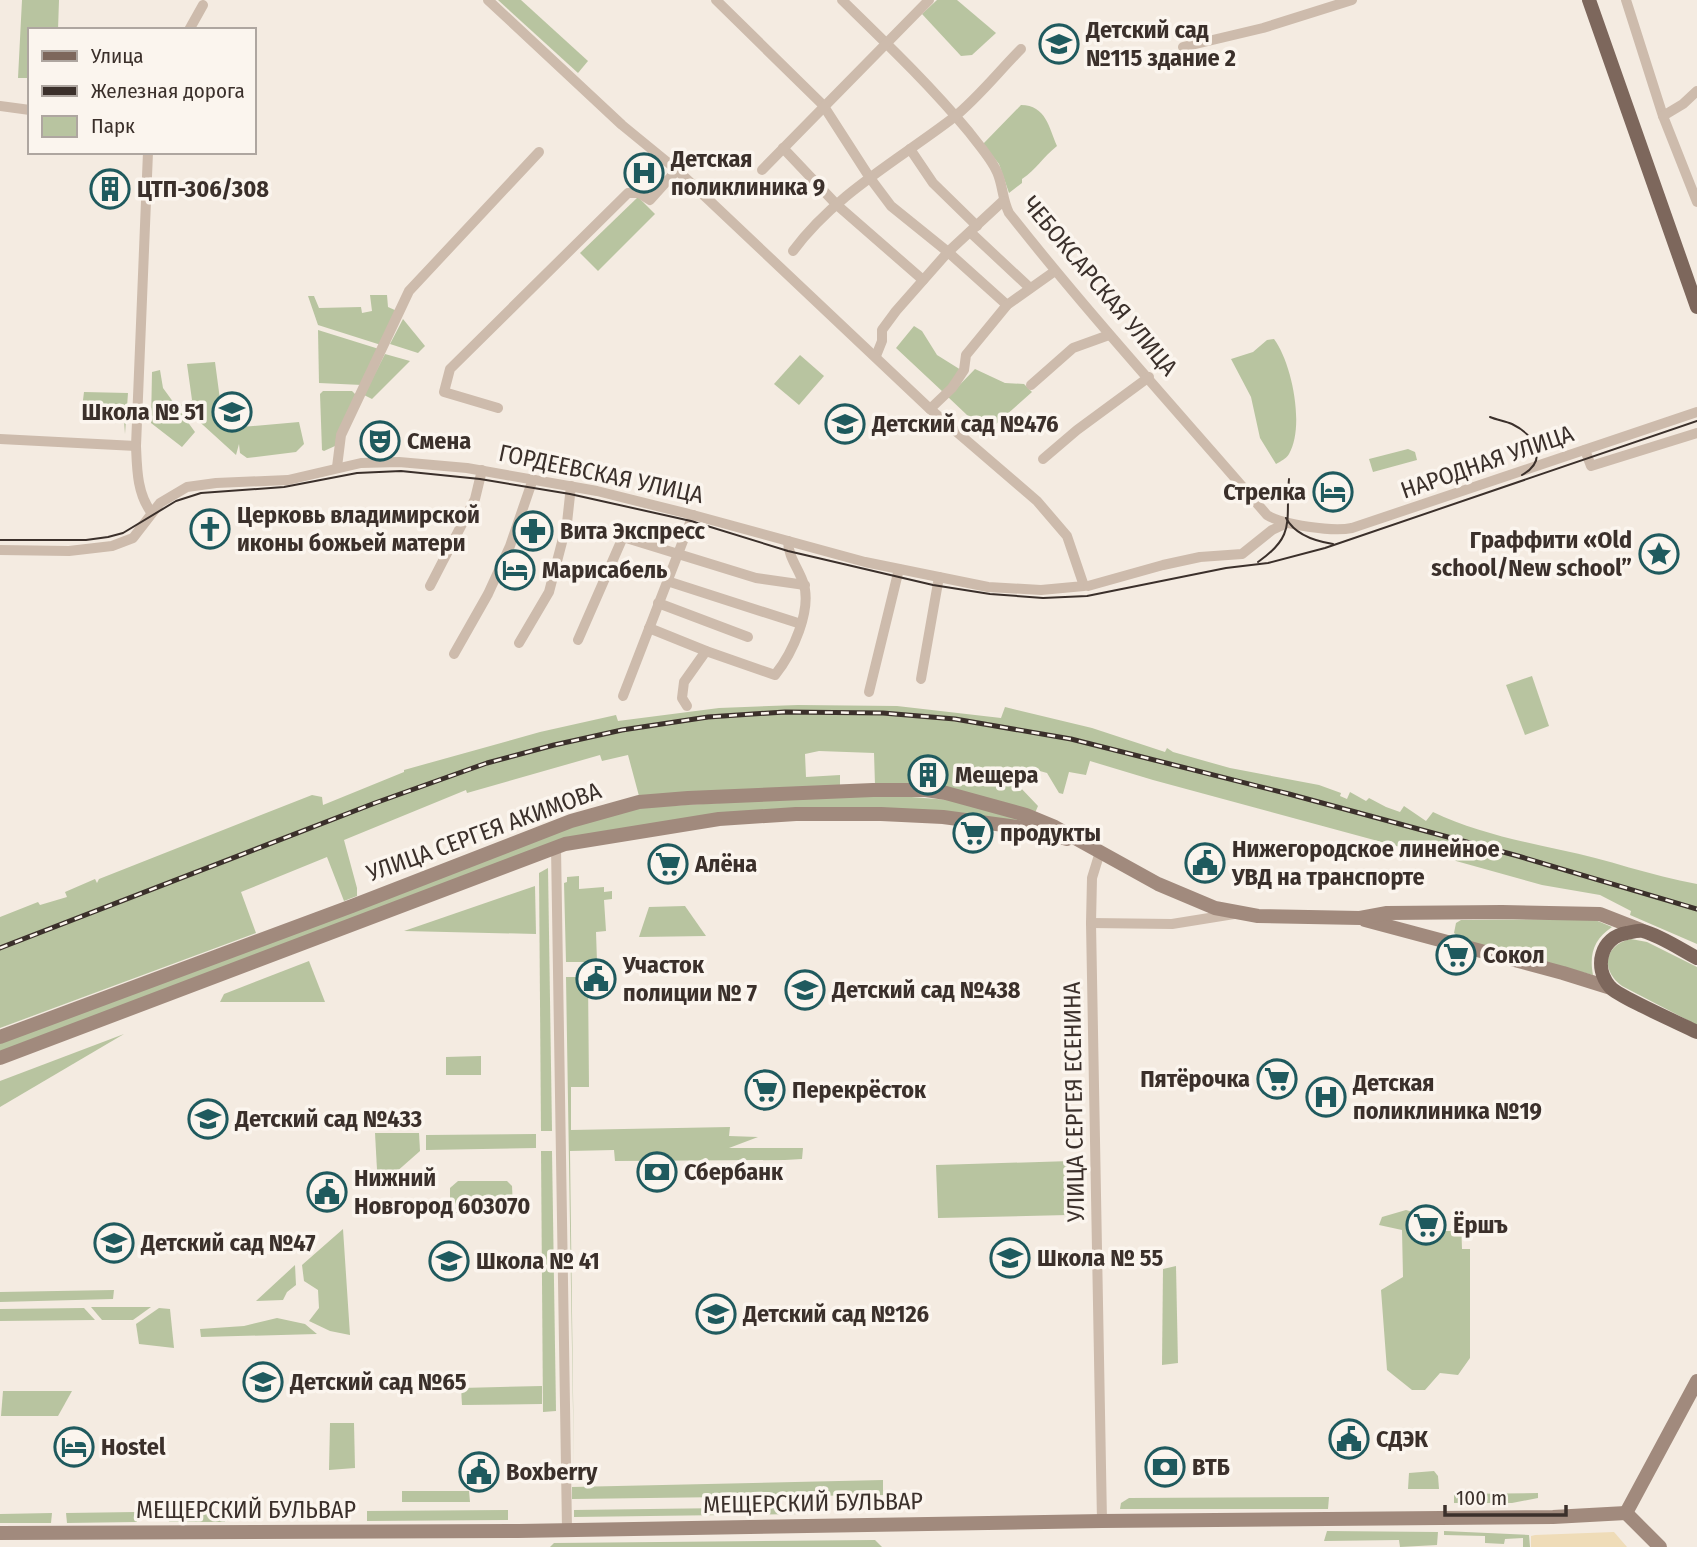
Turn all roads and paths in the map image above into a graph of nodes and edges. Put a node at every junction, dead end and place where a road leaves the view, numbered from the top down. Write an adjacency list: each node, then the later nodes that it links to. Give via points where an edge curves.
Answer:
1 (488, 0): 23 (street)
2 (716, 0): 14 (street)
3 (842, 0): 10 (street, ЧЕБОКСАРСКАЯ УЛИЦА)
4 (929, 0): 10 (street)
5 (1352, 0): 11 (street)
6 (1588, 0): 37 (main road)
7 (1626, 0): 18 (street)
8 (203, 5): 9 (street)
9 (190, 28)
10 (887, 43): 14 (street); 17 (street, ЧЕБОКСАРСКАЯ УЛИЦА)
11 (1183, 47)
12 (1021, 49): 17 (street)
13 (1697, 91): 18 (street)
14 (823, 105): 19 (street); 25 (street)
15 (0, 106): 16 (street)
16 (28, 110)
17 (956, 116): 20 (street); 27 (street, ЧЕБОКСАРСКАЯ УЛИЦА, via 997,170)
18 (1663, 116): 26 (street)
19 (783, 148): 24 (street); 29 (street)
20 (910, 149): 25 (street); 30 (street)
21 (539, 152): 50 (street, via 409,291 341,435)
22 (148, 154): 47 (street)
23 (677, 170): 39 (street); 42 (street, via 650,200 628,193 450,369 444,392)
24 (762, 170)
25 (870, 178): 29 (street); 32 (street, via 891,206)
26 (1694, 188): 28 (street)
27 (1003, 201): 30 (street); 33 (street, ЧЕБОКСАРСКАЯ УЛИЦА)
28 (1697, 202)
29 (837, 205): 31 (street, via 808,230); 34 (street)
30 (974, 229): 32 (street); 35 (street)
31 (793, 251)
32 (948, 252): 34 (street); 36 (street)
33 (1055, 271): 35 (street); 38 (street, ЧЕБОКСАРСКАЯ УЛИЦА)
34 (923, 280): 39 (street, via 882,330)
35 (1030, 288): 36 (street)
36 (1007, 304): 43 (street, via 966,355 964,370 952,388)
37 (1697, 307)
38 (1109, 335): 40 (street, ЧЕБОКСАРСКАЯ УЛИЦА); 41 (street, via 1073,348)
39 (876, 356): 43 (street)
40 (1149, 377): 49 (street); 56 (street, ЧЕБОКСАРСКАЯ УЛИЦА, via 1267,515)
41 (1031, 385)
42 (498, 408)
43 (930, 409): 65 (street, via 1047,512 1067,536)
44 (1697, 412): 48 (street, НАРОДНАЯ УЛИЦА)
45 (1697, 433): 48 (street, via 1591,466)
46 (0, 439): 47 (street)
47 (135, 446): 54 (street, via 138,480)
48 (1585, 450): 56 (street, НАРОДНАЯ УЛИЦА, via 1352,528 1331,531)
49 (1043, 459)
50 (337, 467): 51 (street, ГОРДЕЕВСКАЯ УЛИЦА, via 399,462); 54 (street, ГОРДЕЕВСКАЯ УЛИЦА, via 288,480 187,487)
51 (482, 470): 52 (street, ГОРДЕЕВСКАЯ УЛИЦА); 64 (street, via 475,499)
52 (533, 479): 53 (street, ГОРДЕЕВСКАЯ УЛИЦА); 73 (street, via 510,546)
53 (570, 486): 55 (street, ГОРДЕЕВСКАЯ УЛИЦА); 71 (street, via 567,523 549,592)
54 (151, 512): 58 (street, ГОРДЕЕВСКАЯ УЛИЦА, via 133,538 112,546)
55 (693, 515): 57 (street, ГОРДЕЕВСКАЯ УЛИЦА); 59 (street)
56 (1288, 522): 65 (street, ГОРДЕЕВСКАЯ УЛИЦА, via 1242,554 1188,559)
57 (788, 541): 60 (street, ГОРДЕЕВСКАЯ УЛИЦА); 63 (street)
58 (0, 550)
59 (677, 552): 62 (street); 63 (street, via 756,578); 70 (street, via 622,537)
60 (898, 569): 61 (street, ГОРДЕЕВСКАЯ УЛИЦА); 75 (street)
61 (939, 577): 65 (street, ГОРДЕЕВСКАЯ УЛИЦА, via 988,587 1041,590); 74 (street)
62 (667, 581): 66 (street); 67 (street)
63 (804, 585): 67 (street)
64 (430, 586)
65 (1086, 586)
66 (658, 603): 68 (street); 69 (street)
67 (801, 624): 72 (street, via 787,660 775,675)
68 (649, 628): 72 (street); 76 (street)
69 (748, 637)
70 (578, 640)
71 (519, 643)
72 (706, 651): 77 (street, via 684,682 682,698)
73 (454, 654)
74 (921, 679)
75 (869, 692)
76 (623, 696)
77 (687, 706)
78 (1027, 822): 79 (main road, УЛИЦА СЕРГЕЯ АКИМОВА, via 796,814 719,819); 80 (main road, УЛИЦА СЕРГЕЯ АКИМОВА, via 1055,827); 90 (main road, УЛИЦА СЕРГЕЯ АКИМОВА, via 987,803 926,790 688,798 621,806)
79 (556, 847): 91 (main road, УЛИЦА СЕРГЕЯ АКИМОВА); 95 (street)
80 (1100, 852): 82 (main road, УЛИЦА СЕРГЕЯ АКИМОВА, via 1192,900); 84 (street, УЛИЦА СЕРГЕЯ ЕСЕНИНА, via 1092,878)
81 (1454, 913): 83 (main road, УЛИЦА СЕРГЕЯ АКИМОВА, via 1387,913); 85 (main road, УЛИЦА СЕРГЕЯ АКИМОВА, via 1600,914); 86 (main road, via 1447,932)
82 (1238, 914): 83 (main road, УЛИЦА СЕРГЕЯ АКИМОВА); 84 (street, via 1172,923)
83 (1360, 918): 86 (main road, УЛИЦА СЕРГЕЯ АКИМОВА)
84 (1091, 923): 94 (street, УЛИЦА СЕРГЕЯ ЕСЕНИНА)
85 (1641, 930): 87 (main road, УЛИЦА СЕРГЕЯ АКИМОВА); 88 (main road, via 1620,934 1603,950 1602,974)
86 (1450, 943): 88 (main road, УЛИЦА СЕРГЕЯ АКИМОВА)
87 (1697, 958)
88 (1611, 988): 89 (main road, УЛИЦА СЕРГЕЯ АКИМОВА)
89 (1697, 1032)
90 (0, 1037)
91 (0, 1058)
92 (1697, 1381): 93 (main road)
93 (1626, 1513): 94 (main road, МЕЩЕРСКИЙ БУЛЬВАР); 97 (main road)
94 (1102, 1521): 95 (main road, МЕЩЕРСКИЙ БУЛЬВАР)
95 (567, 1529): 96 (main road, МЕЩЕРСКИЙ БУЛЬВАР)
96 (0, 1534)
97 (1660, 1547)

